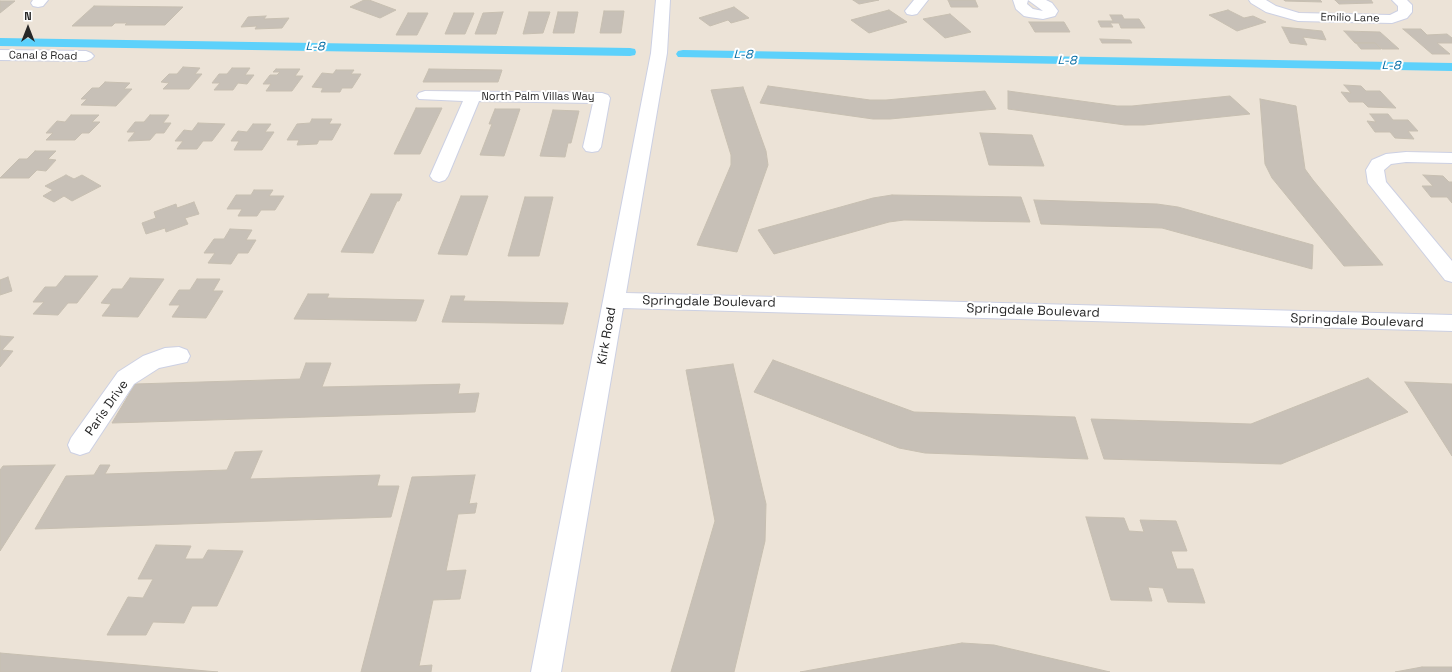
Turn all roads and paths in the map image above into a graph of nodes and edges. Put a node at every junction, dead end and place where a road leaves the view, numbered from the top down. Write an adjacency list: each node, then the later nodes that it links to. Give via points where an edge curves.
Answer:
1 (663, 0): 14 (street, Kirk Road, via 659,53)
2 (1021, 0): 3 (street, via 1021,6 1029,13 1050,13 1047,6)
3 (1035, 0)
4 (1256, 0): 5 (street, Emilio Lane, via 1280,12 1298,16 1392,19 1405,12 1405,5)
5 (1399, 0)
6 (0, 55): 7 (street, Canal 8 Road)
7 (86, 56)
8 (425, 96): 9 (street, North Palm Villas Way)
9 (473, 97): 10 (street, North Palm Villas Way, via 602,98); 12 (street, North Palm Villas Way)
10 (592, 147)
11 (1452, 158): 13 (street, via 1391,158 1378,164 1375,170 1378,183)
12 (439, 176)
13 (1452, 275)
14 (614, 300): 15 (street, Springdale Boulevard); 18 (street, Kirk Road)
15 (1452, 324)
16 (179, 356): 17 (street, Paris Drive, via 151,362 126,378)
17 (80, 445)
18 (546, 672)

